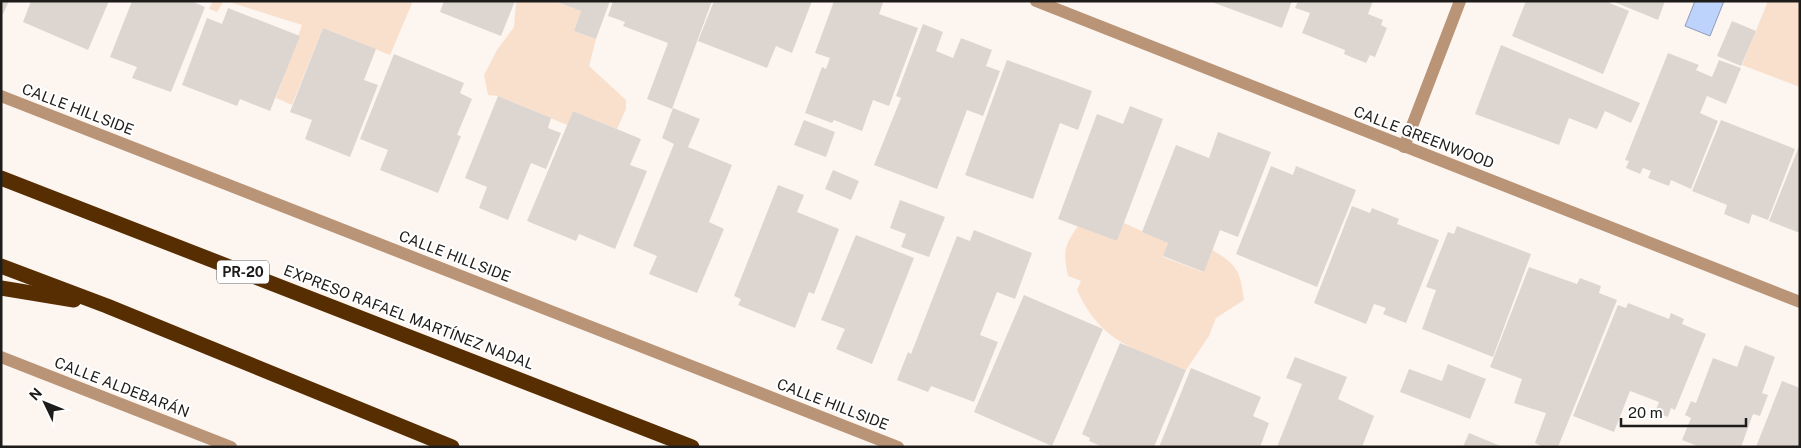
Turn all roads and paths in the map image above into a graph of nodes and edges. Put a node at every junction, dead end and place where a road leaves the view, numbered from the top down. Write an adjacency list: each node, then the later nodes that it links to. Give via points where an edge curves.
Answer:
1 (1460, 1): 4 (street)
2 (1040, 2): 4 (street, CALLE GREENWOOD)
3 (1, 96): 14 (street, CALLE HILLSIDE)
4 (1404, 147): 8 (street, CALLE GREENWOOD)
5 (1, 178): 13 (highway, EXPRESO RAFAEL MARTÍNEZ NADAL / PR-20)
6 (1, 266): 9 (highway)
7 (1, 288): 9 (highway)
8 (1800, 302)
9 (107, 306): 12 (highway)
10 (1, 357): 11 (street, CALLE ALDEBARÁN)
11 (231, 447)
12 (452, 447)
13 (692, 447)
14 (898, 447)

